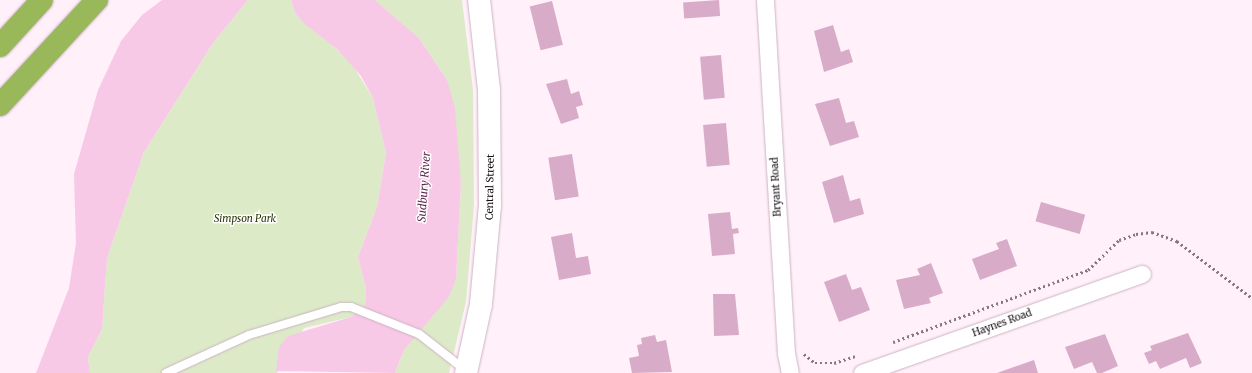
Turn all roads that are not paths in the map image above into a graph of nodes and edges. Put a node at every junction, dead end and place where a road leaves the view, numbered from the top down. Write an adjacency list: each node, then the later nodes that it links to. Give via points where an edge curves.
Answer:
1 (42, 0): 5 (highway)
2 (97, 0): 6 (highway)
3 (479, 0): 8 (main road, Central Street, via 489,90 490,206 484,289)
4 (765, 0): 10 (street, Bryant Road, via 786,353)
5 (0, 46)
6 (0, 105)
7 (1142, 274): 11 (street, Haynes Road)
8 (466, 372): 9 (lane, via 431,342 352,307 322,311 272,326)
9 (166, 373)
10 (790, 373)
11 (862, 373)

